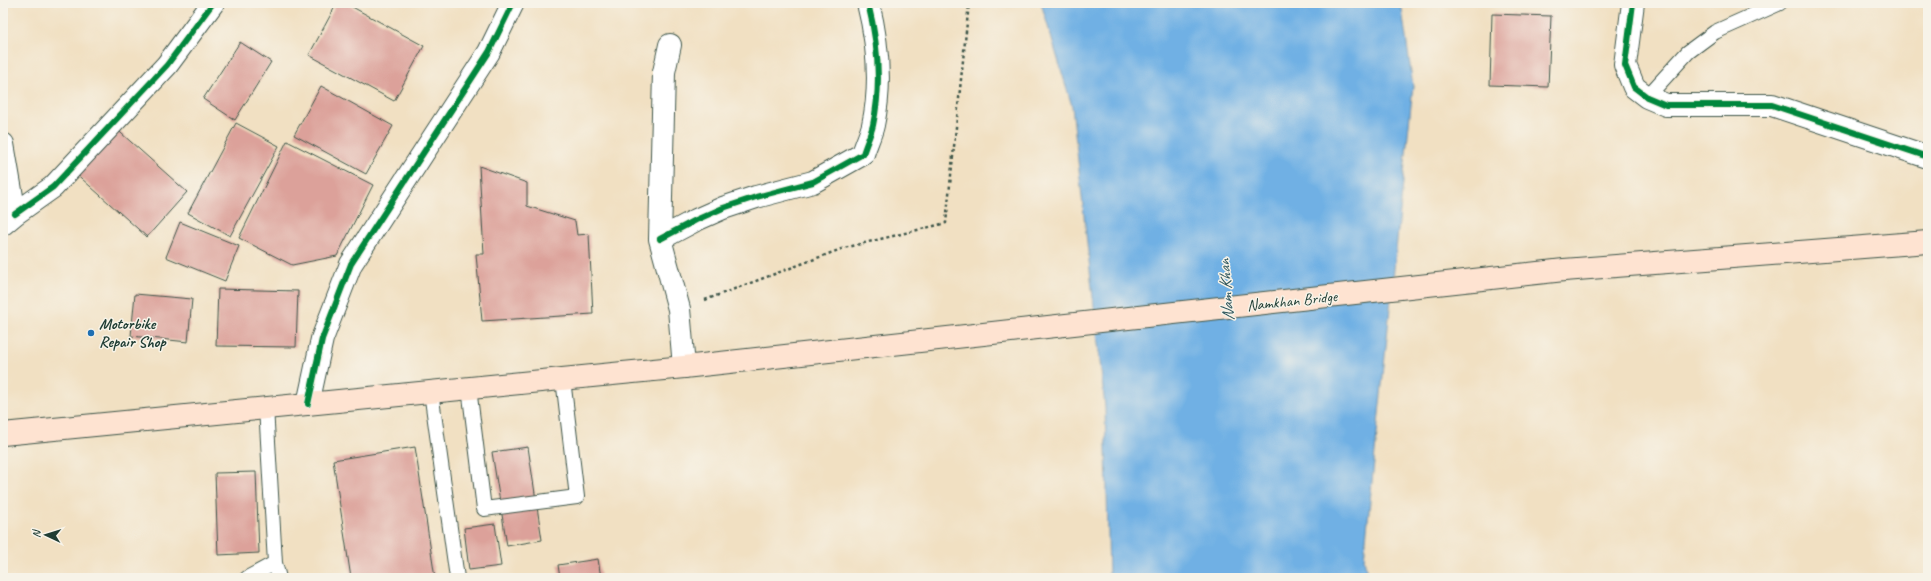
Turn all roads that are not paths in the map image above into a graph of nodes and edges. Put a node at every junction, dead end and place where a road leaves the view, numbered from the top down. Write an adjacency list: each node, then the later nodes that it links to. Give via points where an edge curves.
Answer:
1 (213, 3): 10 (street, via 167,65 53,187)
2 (513, 3): 17 (street, via 486,58 351,264 322,339)
3 (868, 3): 11 (street, via 875,30 879,74 873,125 863,154 813,182 756,196 723,208)
4 (1633, 3): 7 (street, via 1625,65 1634,88)
5 (1780, 3): 7 (lane, via 1715,32 1688,52)
6 (670, 45): 11 (street, via 664,72)
7 (1647, 97): 9 (street, via 1666,105 1772,104)
8 (3, 144): 10 (street)
9 (1928, 157)
10 (9, 219)
11 (660, 239): 13 (street, via 679,309)
12 (1928, 242): 13 (main road, Namkhan Bridge, via 1564,270)
13 (684, 367): 14 (main road, Namkhan Bridge)
14 (563, 379): 15 (main road, Namkhan Bridge); 15 (lane, via 577,497 484,509)
15 (469, 388): 16 (main road, Namkhan Bridge)
16 (431, 392): 17 (main road, Namkhan Bridge); 23 (lane)
17 (308, 404): 18 (main road, Namkhan Bridge)
18 (266, 408): 19 (main road, Namkhan Bridge); 20 (lane)
19 (3, 434)
20 (275, 563): 21 (lane); 22 (lane)
21 (247, 578)
22 (279, 578)
23 (457, 578)

